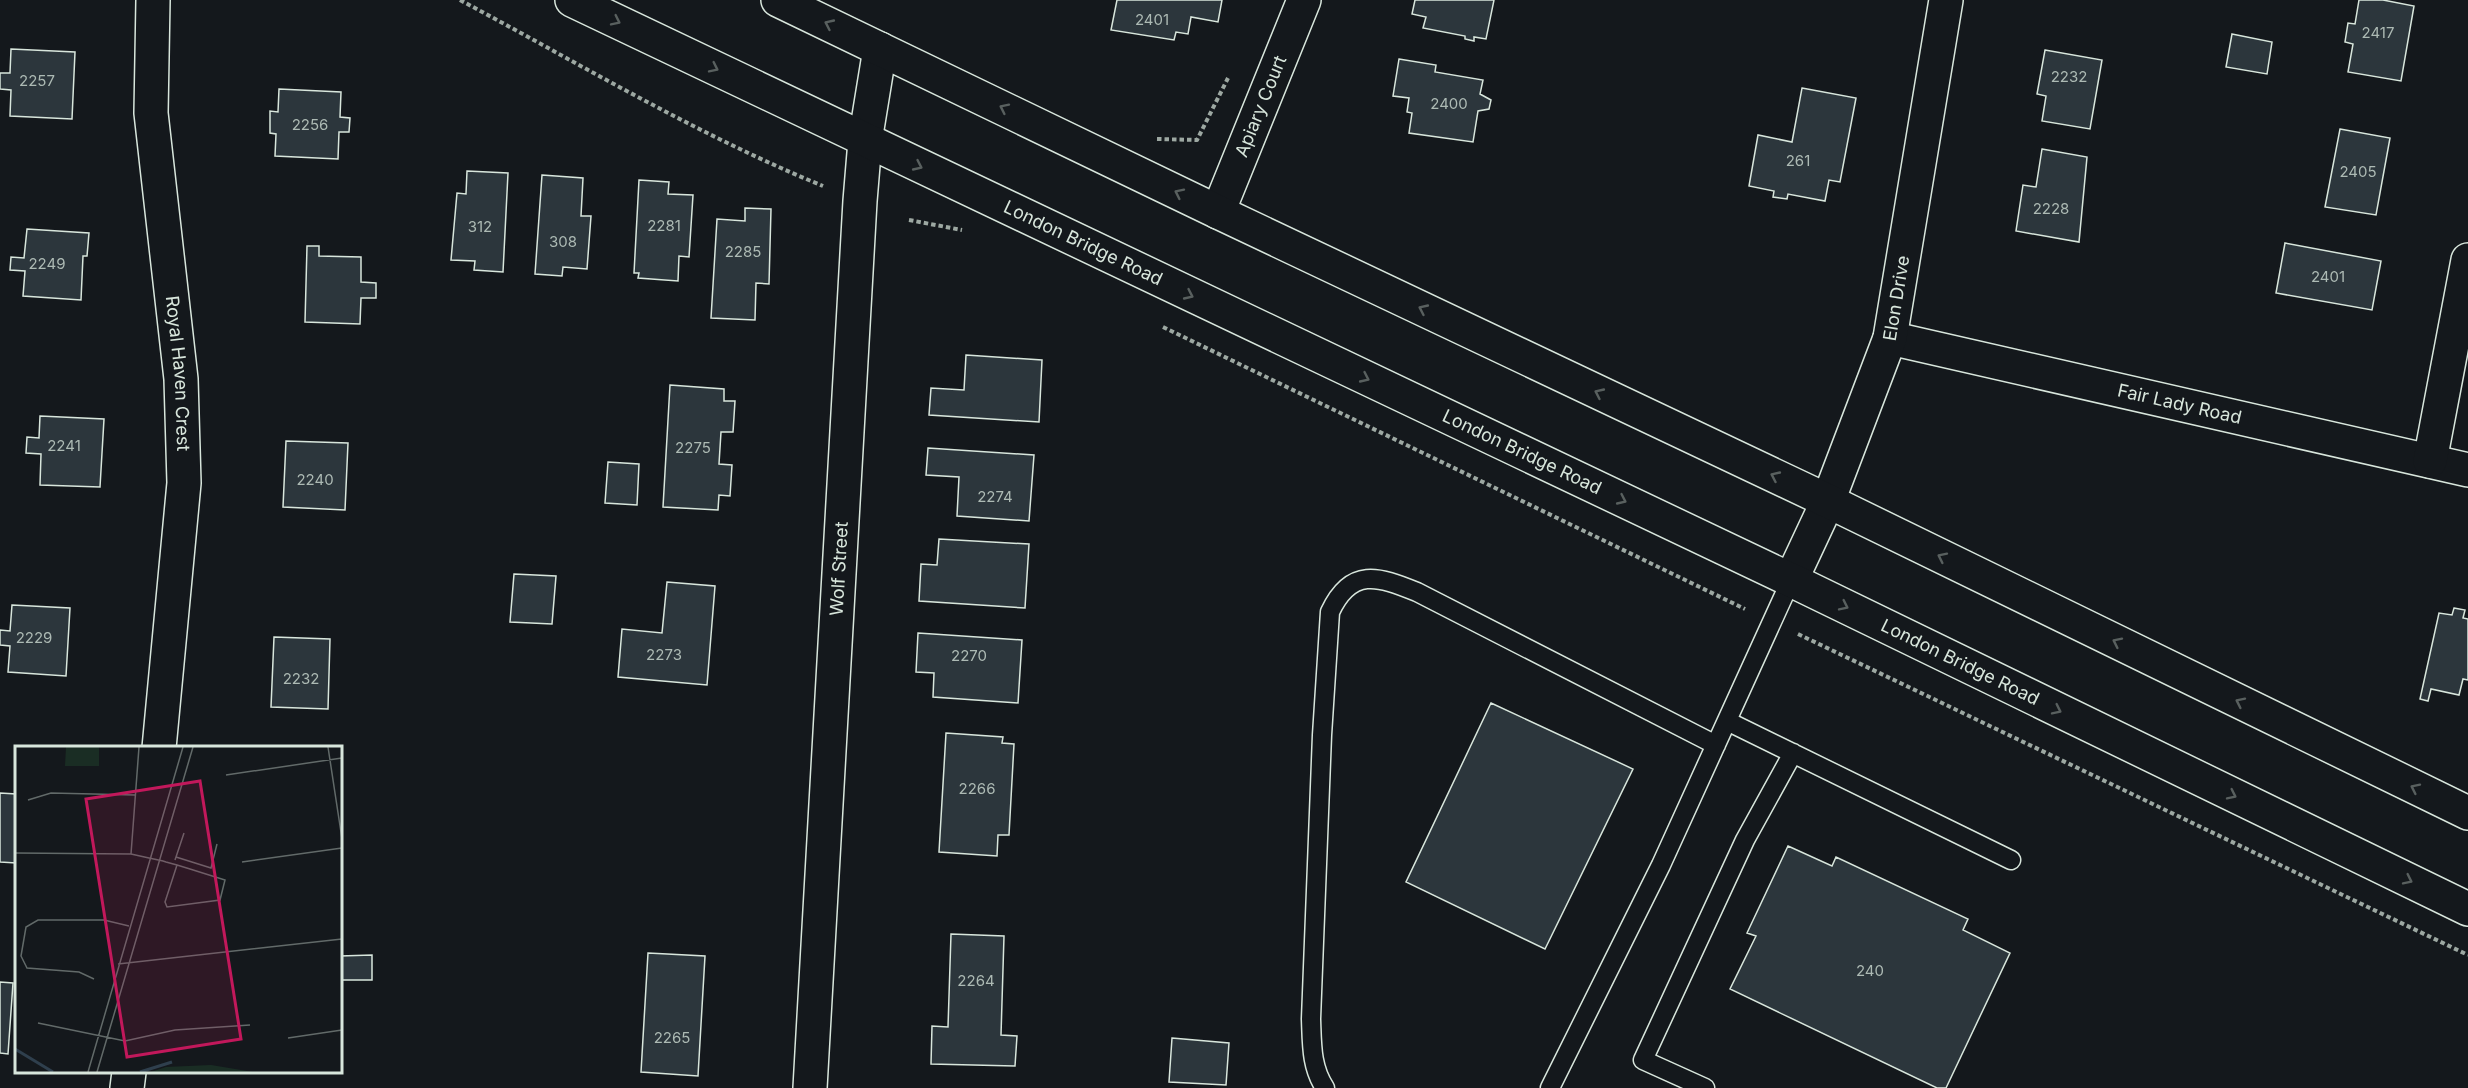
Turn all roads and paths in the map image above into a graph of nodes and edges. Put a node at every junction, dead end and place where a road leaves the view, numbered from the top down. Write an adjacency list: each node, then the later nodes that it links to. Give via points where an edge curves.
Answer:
1 (153, 0): 25 (main road, Royal Haven Crest, via 151,113 181,379 184,483)
2 (460, 0): 11 (path, via 644,102)
3 (572, 0): 10 (main road, London Bridge Road, one-way to 10)
4 (778, 0): 7 (main road, one-way to 4)
5 (1304, 0): 12 (main road, Apiary Court)
6 (1946, 0): 17 (main road, Elon Drive)
7 (880, 49): 10 (main road, Wolf Street); 12 (main road, one-way to 7)
8 (1231, 72): 9 (path, via 1197,140)
9 (1154, 139)
10 (865, 141): 21 (main road, London Bridge Road, one-way to 21); 33 (main road, Wolf Street)
11 (823, 186)
12 (1218, 212): 20 (main road, one-way to 12)
13 (909, 220): 14 (path)
14 (967, 232)
15 (2468, 260): 18 (main road)
16 (1158, 325): 22 (path)
17 (1890, 338): 18 (main road, Fair Lady Road); 20 (main road, Elon Drive)
18 (2430, 461): 19 (main road, Fair Lady Road)
19 (2468, 470)
20 (1828, 501): 21 (main road, Elon Drive); 27 (main road, one-way to 20)
21 (1791, 580): 22 (lane); 29 (main road, London Bridge Road, one-way to 29)
22 (1772, 622): 23 (lane); 30 (path)
23 (1727, 721): 24 (lane); 26 (lane)
24 (1716, 745): 34 (lane, via 1417,592 1389,580 1368,579 1348,586 1330,612 1326,646 1311,1019 1312,1057 1317,1077); 35 (lane)
25 (159, 746)
26 (1793, 753): 28 (lane); 36 (lane, via 1745,840 1643,1060)
27 (2468, 813)
28 (2011, 860)
29 (2468, 909)
30 (2468, 956)
31 (129, 1073): 32 (main road)
32 (127, 1088)
33 (810, 1088)
34 (1325, 1088)
35 (1550, 1088)
36 (1705, 1088)

